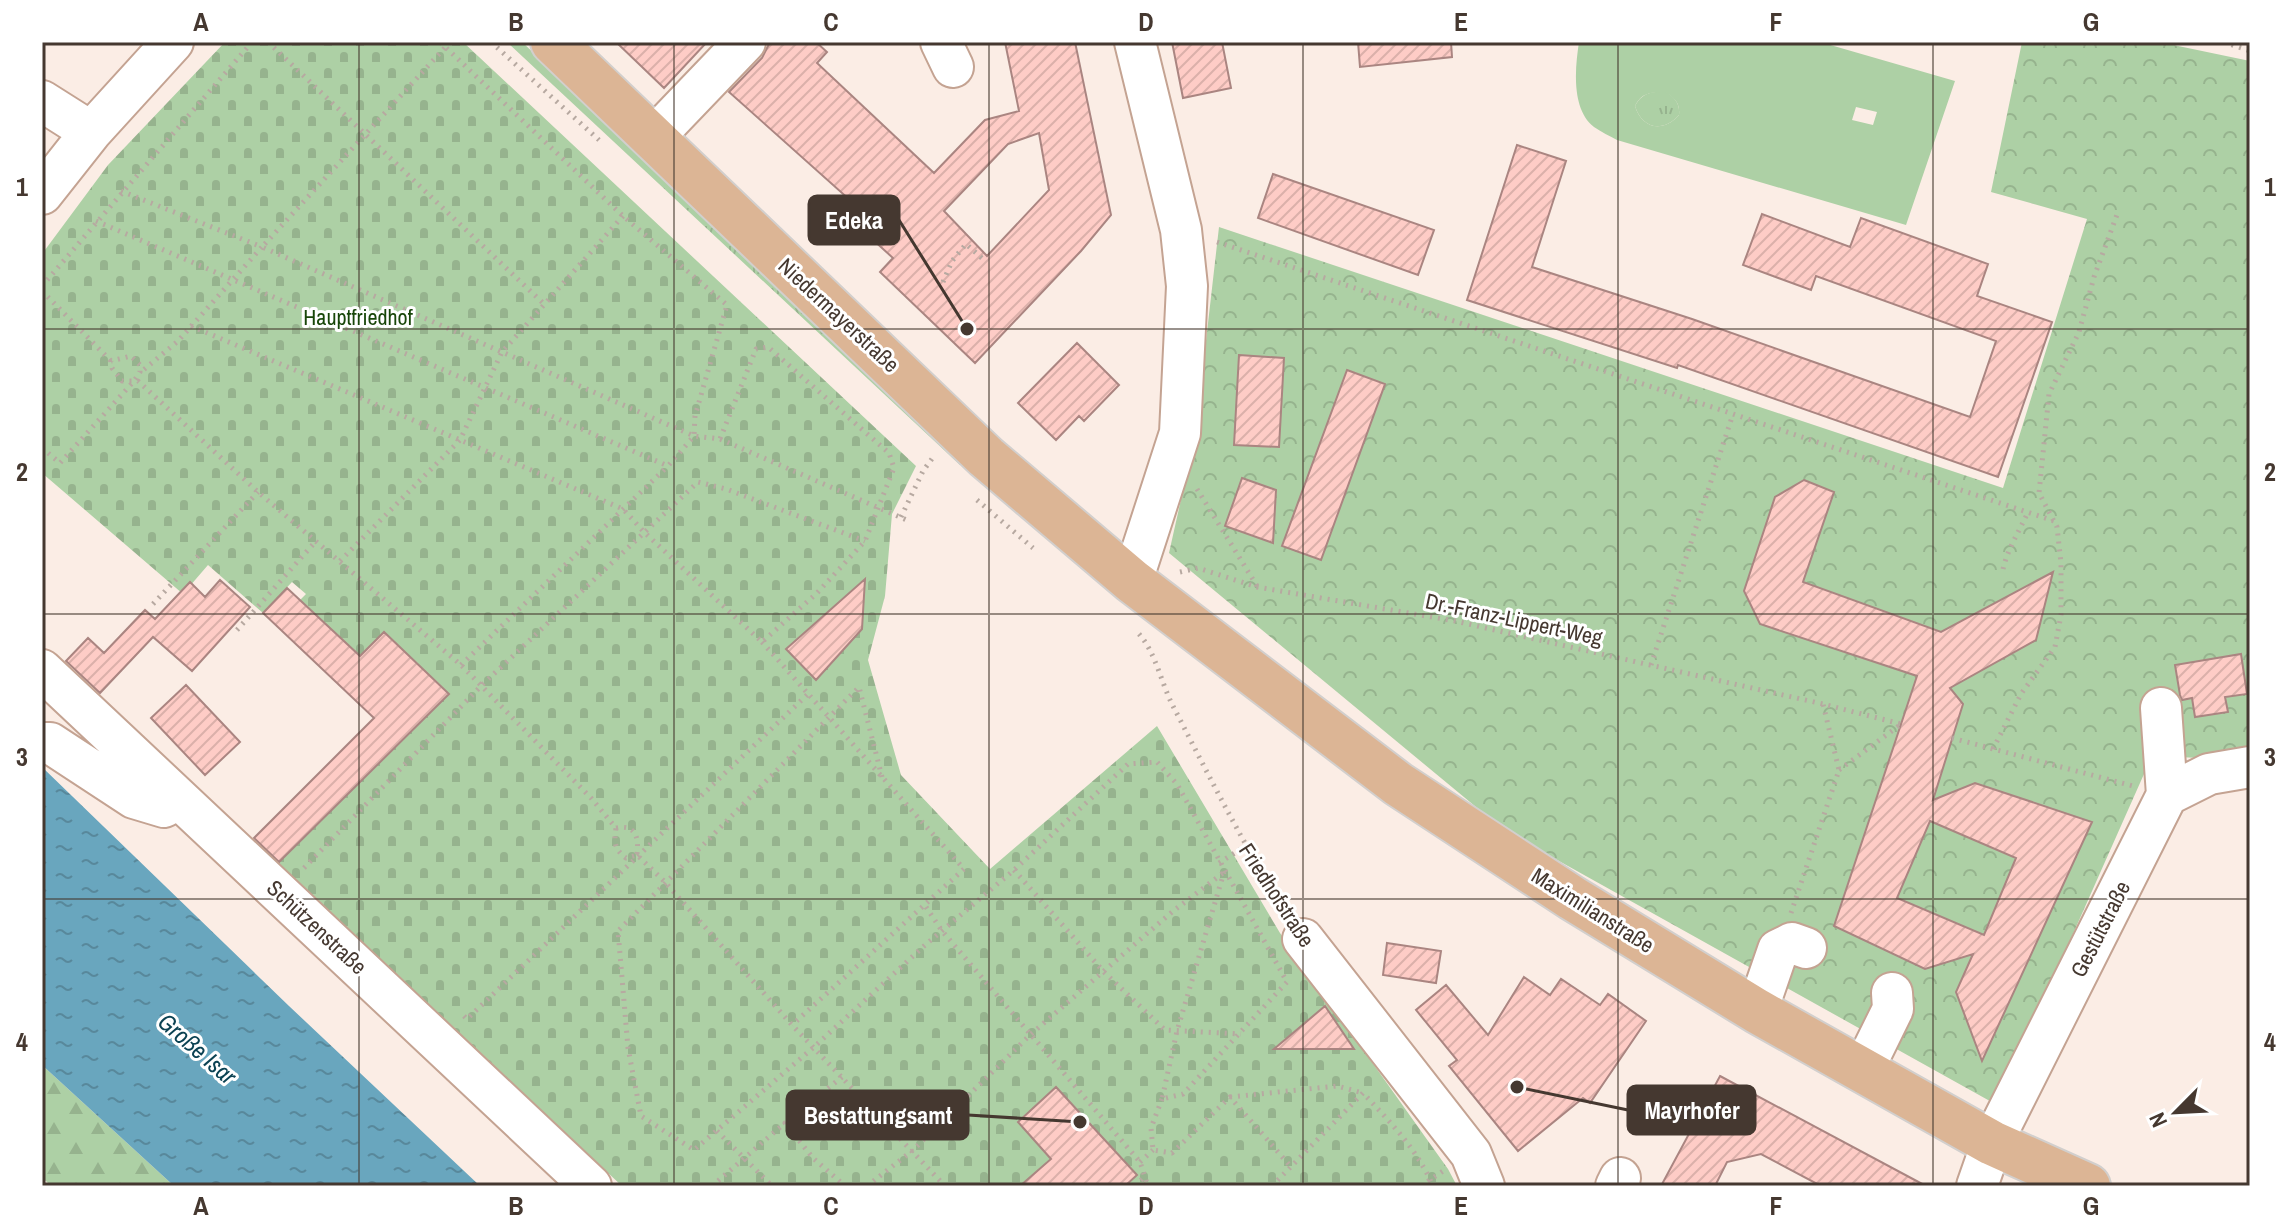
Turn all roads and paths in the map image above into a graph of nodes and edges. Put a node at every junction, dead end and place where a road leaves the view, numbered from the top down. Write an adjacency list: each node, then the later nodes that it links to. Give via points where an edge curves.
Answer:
1 (173, 42): 11 (street)
2 (252, 42): 14 (path)
3 (268, 42): 12 (path)
4 (745, 42): 13 (street)
5 (1135, 42): 19 (street)
6 (2224, 42): 9 (path)
7 (558, 43): 13 (main road, Niedermayerstraße)
8 (445, 44): 12 (path); 17 (path)
9 (2250, 51)
10 (42, 101): 11 (street)
11 (91, 132): 15 (street)
12 (365, 134): 20 (path); 25 (path)
13 (653, 138): 53 (main road, Niedermayerstraße, via 986,457)
14 (121, 191): 18 (path); 20 (path)
15 (42, 194)
16 (2118, 212): 46 (path, via 2079,332 2049,394 2039,493)
17 (623, 216): 25 (path); 33 (path, via 727,305)
18 (96, 221): 22 (path); 24 (path)
19 (1181, 230): 32 (path); 53 (street, via 1187,286 1180,433)
20 (262, 247): 22 (path); 27 (path)
21 (984, 260): 23 (path, via 966,244)
22 (233, 281): 26 (path); 31 (path)
23 (943, 282)
24 (42, 288): 28 (path)
25 (544, 304): 27 (path)
26 (191, 326): 29 (path); 35 (path)
27 (502, 352): 31 (path); 33 (path)
28 (111, 361): 29 (path, via 131,356); 30 (path, via 122,381)
29 (140, 372): 30 (path)
30 (134, 381): 36 (path, via 60,463); 40 (path)
31 (484, 388): 35 (path); 38 (path)
32 (1733, 414): 43 (path); 60 (path)
33 (694, 436): 34 (path); 38 (path)
34 (720, 439): 41 (path); 41 (path, via 756,349 768,347 889,453 894,468)
35 (460, 440): 42 (path); 50 (path)
36 (42, 448)
37 (934, 456): 44 (path)
38 (668, 466): 42 (path)
39 (1194, 483): 54 (path)
40 (258, 492): 48 (path); 55 (path)
41 (876, 508): 44 (path); 49 (path)
42 (623, 509): 47 (path); 59 (path)
43 (2028, 512): 46 (path); 52 (path, via 2008,547)
44 (901, 517): 45 (path)
45 (909, 521)
46 (2054, 521): 69 (path, via 2061,563 2055,647 2021,694)
47 (644, 532): 49 (path, via 698,482); 58 (path); 62 (path)
48 (316, 541): 50 (path); 56 (path)
49 (865, 541): 58 (path)
50 (340, 561): 59 (path)
51 (1198, 568): 54 (path, Dr.-Franz-Lippert-Weg)
52 (2003, 569)
53 (1132, 581): 90 (main road, Maximilianstraße, via 1398,784)
54 (1257, 587): 60 (path, Dr.-Franz-Lippert-Weg, via 1455,621)
55 (153, 604)
56 (237, 630)
57 (1137, 633): 76 (path, Friedhofstraße, via 1148,644 1165,690)
58 (762, 642): 63 (path)
59 (461, 665): 62 (path)
60 (1651, 665): 64 (path, Dr.-Franz-Lippert-Weg)
61 (42, 670): 112 (street, Schützenstraße)
62 (482, 685): 75 (path); 81 (path, via 302,866)
63 (808, 694): 66 (path); 77 (path)
64 (1823, 704): 71 (path); 71 (path, Dr.-Franz-Lippert-Weg, via 1901,724)
65 (2161, 708): 73 (street)
66 (829, 717): 72 (path); 72 (path, via 859,687); 82 (path)
67 (1952, 738): 69 (path)
68 (42, 743): 74 (street, via 50,743 134,798)
69 (1993, 749): 73 (path)
70 (2250, 767): 73 (street, via 2209,774)
71 (1839, 770): 86 (path)
72 (882, 777): 83 (path, via 964,869)
73 (2167, 795): 105 (street, Gestütstraße)
74 (164, 807)
75 (616, 828): 77 (path, via 635,832); 77 (path, via 618,852 626,858)
76 (1244, 847): 78 (path); 85 (path, Friedhofstraße)
77 (637, 855): 82 (path); 89 (path, via 467,1019)
78 (1219, 863): 79 (path, via 1177,784 1157,762 1128,764); 80 (path)
79 (1014, 870): 84 (path); 87 (path)
80 (1224, 872): 87 (path); 92 (path); 93 (path, via 1287,982)
81 (313, 877)
82 (664, 881): 91 (path); 103 (path, via 618,931 628,1048 641,1116 694,1150)
83 (926, 907): 84 (path); 91 (path)
84 (942, 931): 94 (path); 95 (path)
85 (1303, 939): 122 (street, Friedhofstraße, via 1471,1154)
86 (1792, 949): 90 (street)
87 (1104, 972): 92 (path, via 1165,1030); 94 (path)
88 (1892, 993): 96 (street, via 1893,1009)
89 (456, 1009)
90 (1757, 1011): 96 (main road, Maximilianstraße)
91 (792, 1025): 95 (path)
92 (1177, 1031): 93 (path); 100 (path)
93 (1241, 1034): 100 (path, via 1183,1094)
94 (1030, 1035): 107 (path); 109 (path)
95 (814, 1047): 97 (path); 103 (path)
96 (1863, 1070): 105 (main road, Maximilianstraße)
97 (842, 1077): 101 (path); 107 (path)
98 (1363, 1093): 99 (path, via 1337,1086); 110 (path); 121 (path, via 1403,1135)
99 (1230, 1097): 106 (path, via 1172,1153); 110 (path)
100 (1162, 1099): 106 (path, via 1151,1128)
101 (807, 1105): 102 (path); 104 (path, via 825,1129)
102 (785, 1123): 108 (path); 115 (path)
103 (717, 1131): 108 (path)
104 (846, 1139)
105 (1992, 1143): 123 (street, Gestütstraße); 124 (main road, Maximilianstraße)
106 (1153, 1150): 109 (path)
107 (912, 1151): 116 (path); 117 (path)
108 (745, 1157): 113 (path); 114 (path)
109 (1140, 1162): 111 (path)
110 (1292, 1168): 120 (path)
111 (1145, 1176): 118 (path); 119 (path)
112 (591, 1186)
113 (712, 1186)
114 (772, 1186)
115 (845, 1186)
116 (867, 1186)
117 (945, 1186)
118 (1135, 1186)
119 (1148, 1186)
120 (1272, 1186)
121 (1433, 1186)
122 (1484, 1186)
123 (1977, 1186)
124 (2088, 1186)

